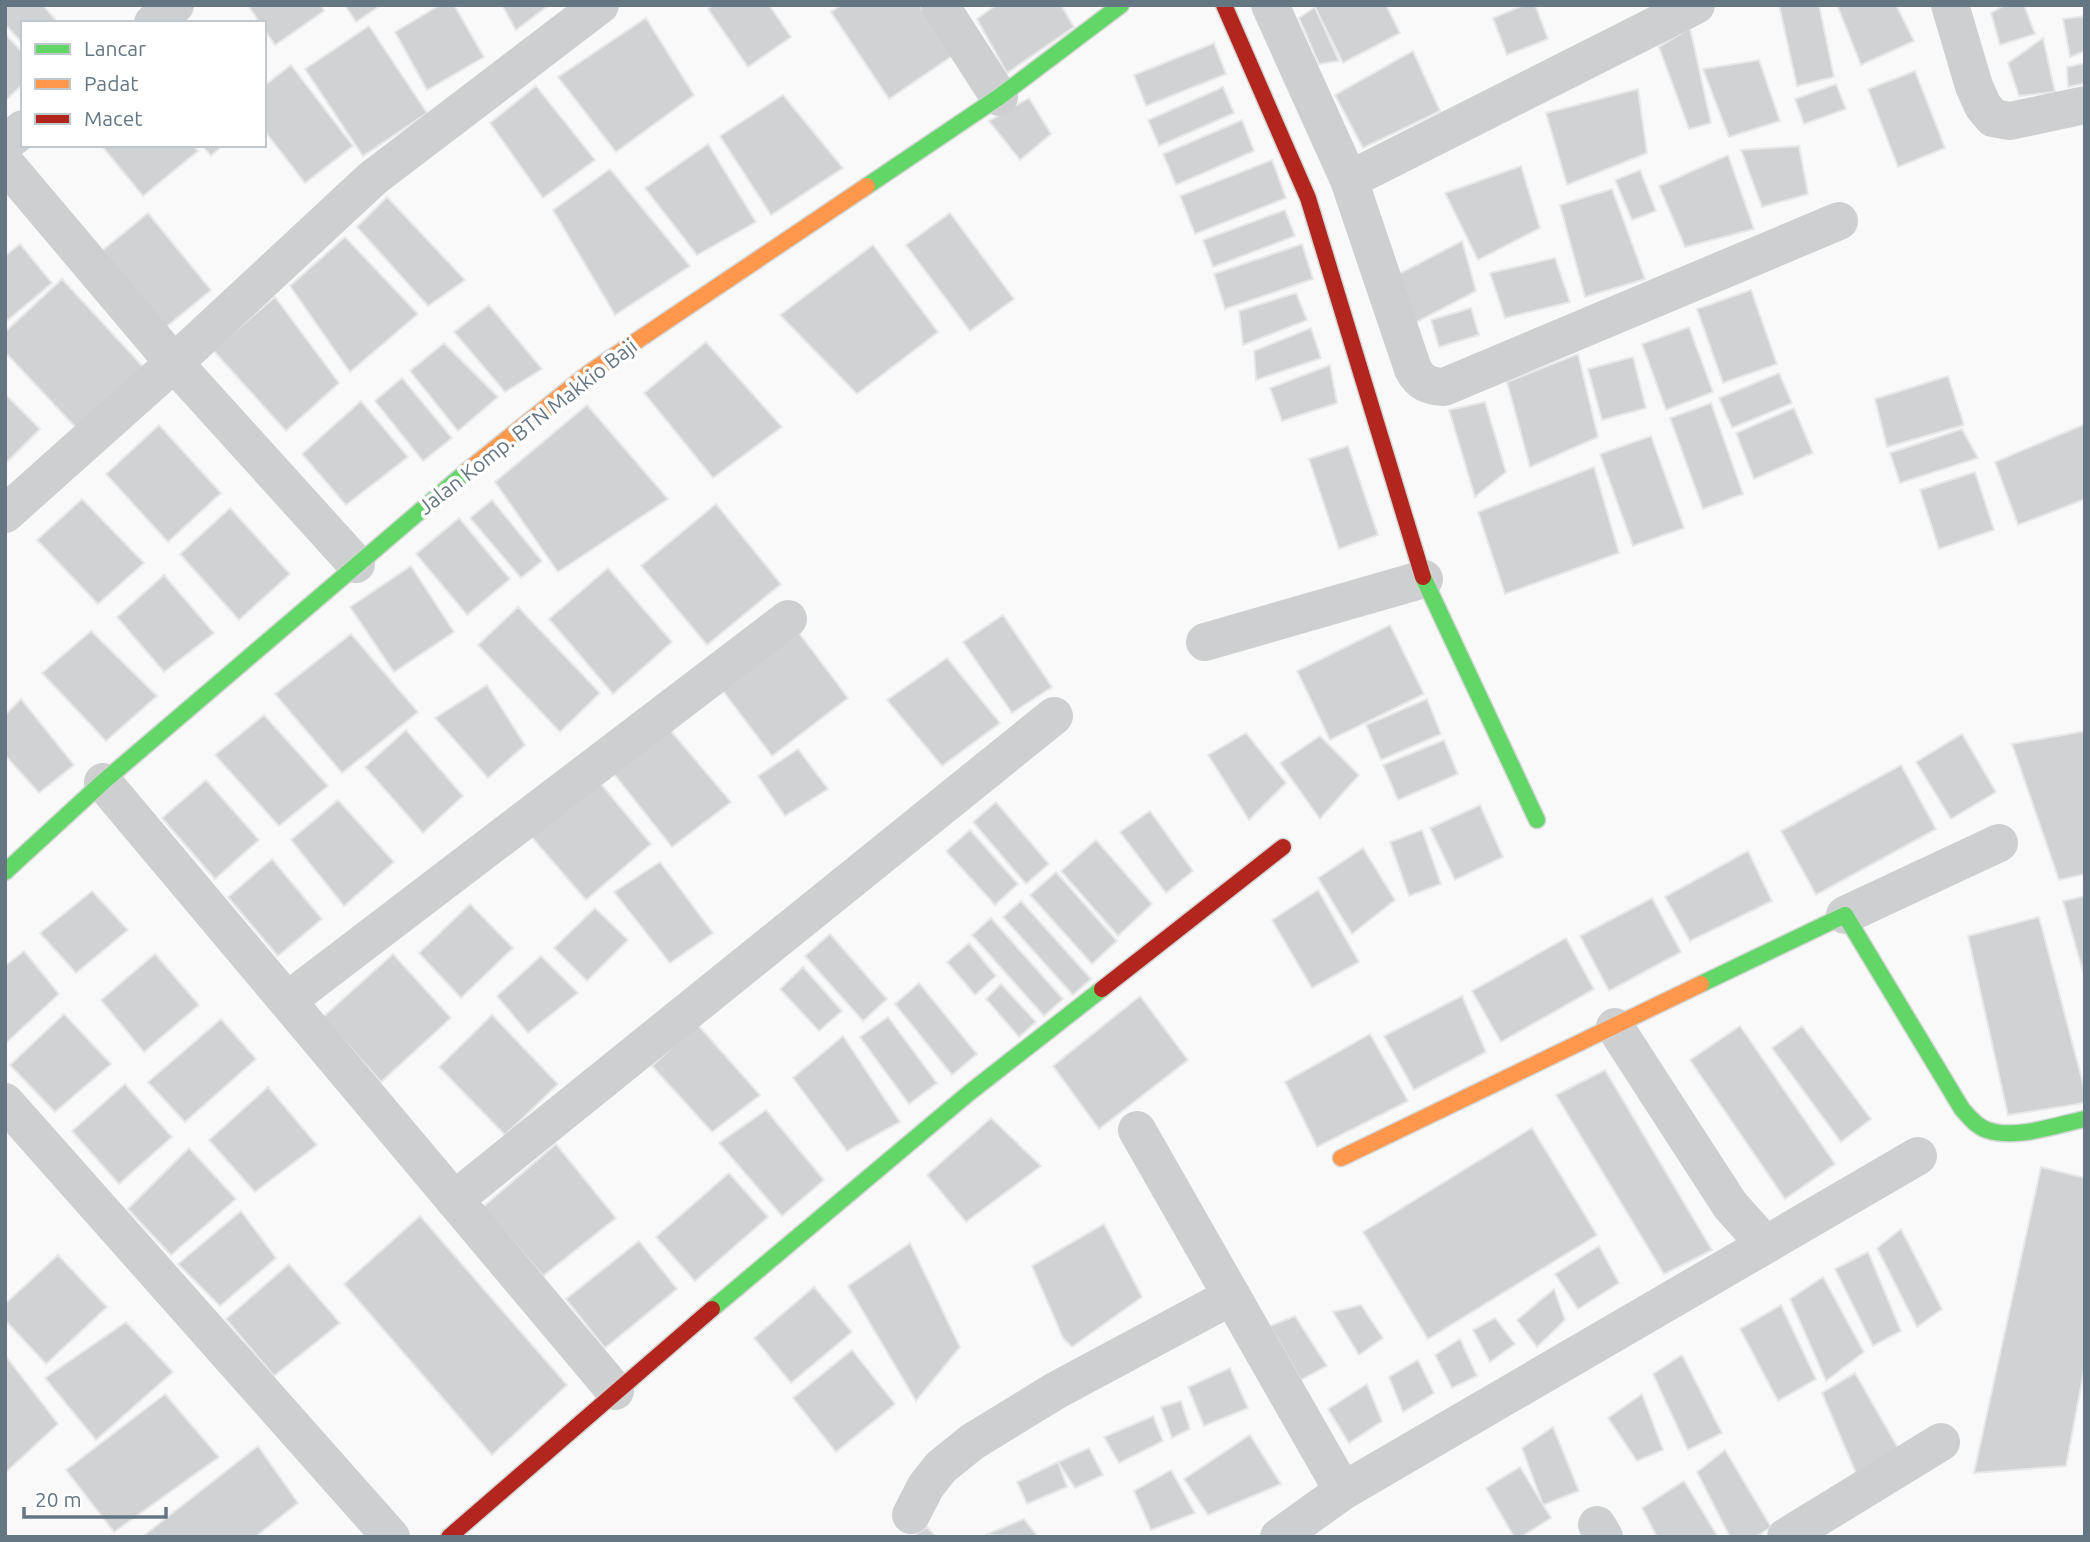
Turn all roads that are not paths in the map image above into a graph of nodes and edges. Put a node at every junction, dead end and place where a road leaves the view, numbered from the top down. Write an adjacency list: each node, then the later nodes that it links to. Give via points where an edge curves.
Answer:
1 (175, 5): 9 (street)
2 (600, 5): 17 (street, via 373,178)
3 (940, 5): 10 (street)
4 (1121, 5): 10 (street, Jalan Komp. BTN Makkio Baji)
5 (1224, 5): 20 (street, via 1308,198)
6 (1270, 5): 15 (street)
7 (1696, 5): 15 (street)
8 (1950, 5): 11 (street, via 1974,86 1993,118 2010,121)
9 (155, 21)
10 (999, 97): 19 (street, Jalan Komp. BTN Makkio Baji, via 589,373)
11 (2085, 106)
12 (21, 131): 13 (street)
13 (5, 144)
14 (5, 163): 17 (street)
15 (1349, 180): 16 (street, via 1413,369 1432,386 1444,387)
16 (1839, 221)
17 (174, 363): 18 (street); 19 (street)
18 (5, 514)
19 (356, 564): 24 (street, Jalan Komp. BTN Makkio Baji)
20 (1424, 579): 22 (street); 25 (street)
21 (789, 618): 30 (street)
22 (1205, 642)
23 (1054, 716): 37 (street)
24 (103, 782): 28 (street, Jalan Komp. BTN Makkio Baji); 30 (street)
25 (1537, 820)
26 (1999, 843): 29 (street)
27 (1283, 847): 40 (street, via 969,1093)
28 (5, 872)
29 (1845, 915): 31 (street); 33 (street, via 1962,1109 1976,1123 2004,1132)
30 (287, 1001): 37 (street)
31 (1615, 1027): 36 (street); 38 (street, via 1730,1205)
32 (5, 1102): 44 (street)
33 (2085, 1119)
34 (1137, 1130): 39 (street)
35 (1918, 1156): 42 (street)
36 (1341, 1158)
37 (454, 1200): 40 (street)
38 (1755, 1233)
39 (1232, 1296): 42 (street); 43 (street, via 1055,1391 972,1442 941,1466)
40 (615, 1391): 46 (street)
41 (1941, 1443): 47 (street)
42 (1343, 1491): 45 (street)
43 (911, 1515)
44 (377, 1532)
45 (1285, 1535)
46 (449, 1537)
47 (1786, 1537)

